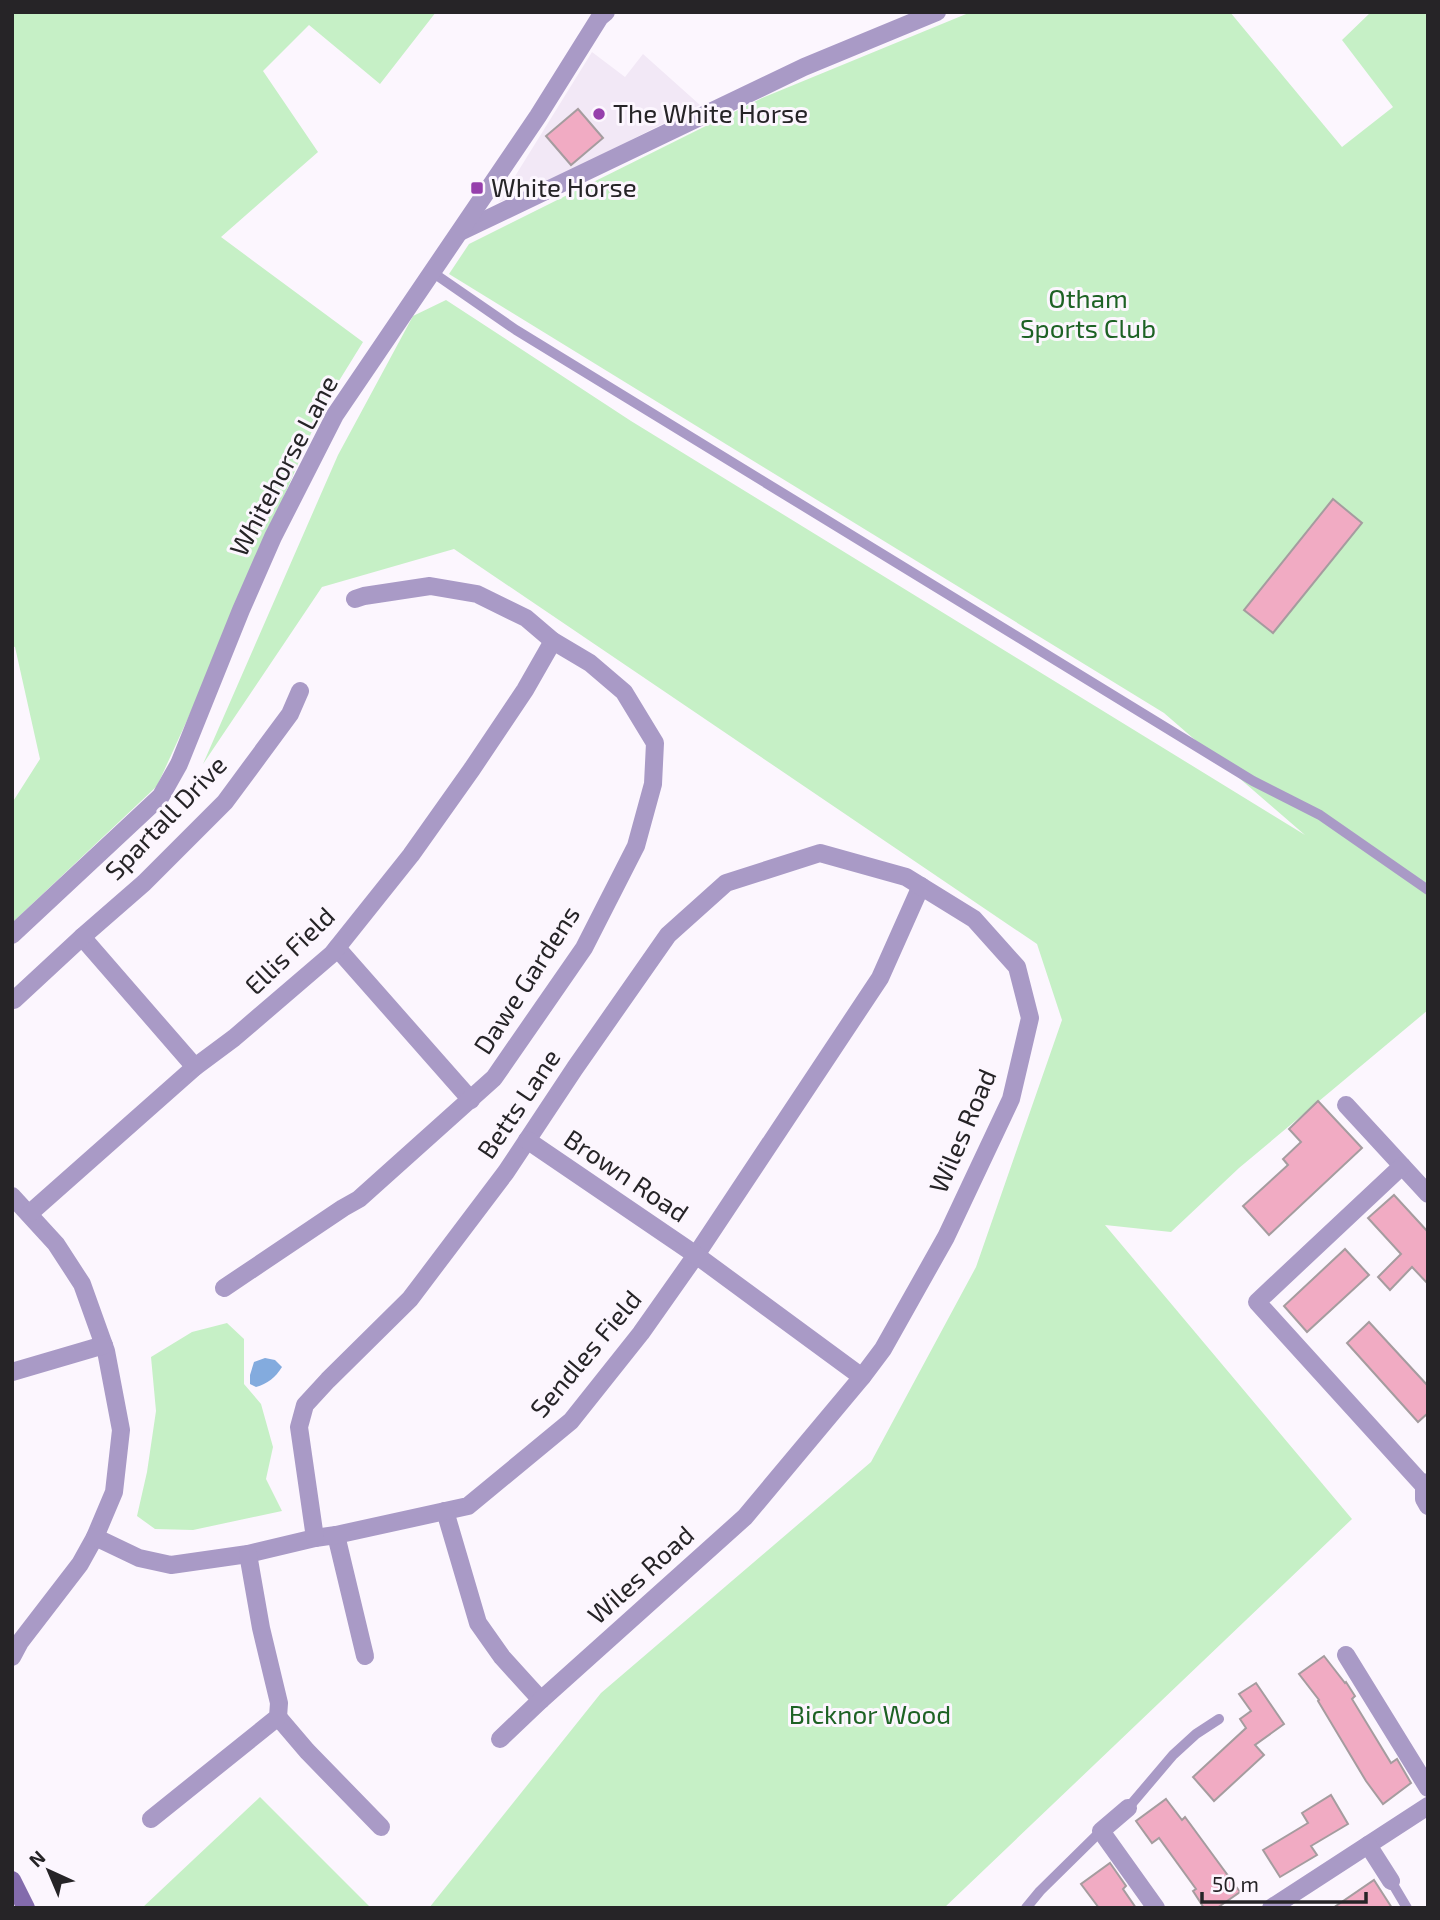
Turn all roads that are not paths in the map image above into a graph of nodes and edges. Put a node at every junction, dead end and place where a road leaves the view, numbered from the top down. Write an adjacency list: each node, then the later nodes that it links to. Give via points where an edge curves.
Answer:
1 (606, 12): 3 (street, Whitehorse Lane)
2 (937, 12): 3 (street, via 804,67)
3 (460, 232): 4 (street, Whitehorse Lane)
4 (432, 272): 9 (lane, via 516,330 1253,781 1320,815); 10 (street, Whitehorse Lane, via 335,415 273,537 162,796)
5 (355, 599): 6 (street, Dawe Gardens, via 430,586 477,594 526,618)
6 (553, 641): 12 (street, Ellis Field, via 472,769); 15 (street, Dawe Gardens, via 590,663 624,692 655,743 653,783 636,846 584,948 494,1078)
7 (300, 691): 11 (street, Spartall Drive, via 290,714 225,802)
8 (921, 886): 17 (street, Betts Lane, via 906,877 820,853 726,883 667,935); 22 (street, Sendles Field, via 880,978); 26 (street, Wiles Road, via 974,919 1017,967 1030,1018 1005,1112 946,1237 883,1349)
9 (1428, 890)
10 (12, 935)
11 (82, 937): 13 (street, Spartall Drive); 14 (street)
12 (337, 948): 14 (street, Ellis Field); 15 (street, Dawe Gardens)
13 (14, 1000)
14 (195, 1067): 21 (street, Ellis Field)
15 (471, 1100): 23 (street, Dawe Gardens, via 359,1199)
16 (1346, 1105): 18 (street)
17 (527, 1140): 22 (street, Brown Road); 32 (street, Betts Lane, via 411,1299 305,1405 299,1427)
18 (1402, 1166): 19 (street); 27 (street, via 1257,1302)
19 (1428, 1194)
20 (12, 1196): 21 (street)
21 (30, 1213): 24 (street, via 82,1284)
22 (696, 1255): 26 (street); 29 (street, Sendles Field, via 571,1421 468,1506)
23 (224, 1288)
24 (104, 1345): 25 (street); 31 (street, via 121,1430 114,1492)
25 (12, 1372)
26 (862, 1377): 37 (street, Wiles Road, via 745,1517)
27 (1426, 1484): 28 (street)
28 (1428, 1506)
29 (445, 1511): 30 (street, Sendles Field); 37 (street, via 478,1623)
30 (336, 1535): 32 (street, Sendles Field); 35 (street)
31 (94, 1537): 33 (street, Sendles Field, via 139,1558 171,1565); 36 (street, via 80,1564)
32 (315, 1538): 33 (street, Sendles Field)
33 (248, 1554): 38 (street, via 279,1703)
34 (1346, 1655): 41 (street)
35 (365, 1656)
36 (12, 1657)
37 (541, 1700): 40 (street, Wiles Road)
38 (278, 1717): 44 (street); 45 (street)
39 (1219, 1719): 43 (lane, via 1173,1755)
40 (500, 1739)
41 (1428, 1788)
42 (1428, 1806): 47 (street)
43 (1128, 1808): 46 (street)
44 (151, 1819)
45 (380, 1827)
46 (1101, 1831): 51 (lane); 52 (street)
47 (1368, 1844): 49 (street); 53 (street)
48 (12, 1880): 50 (street)
49 (1391, 1881): 54 (lane)
50 (26, 1908)
51 (1026, 1908)
52 (1156, 1908)
53 (1271, 1908)
54 (1407, 1908)

